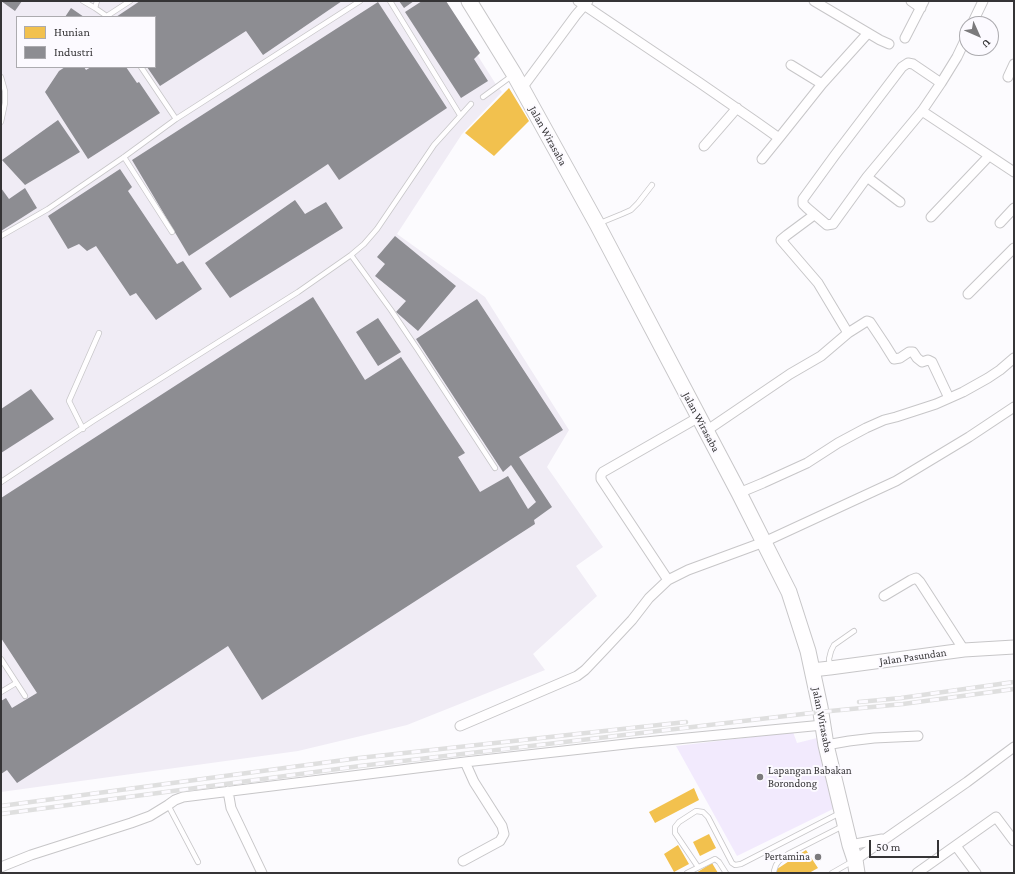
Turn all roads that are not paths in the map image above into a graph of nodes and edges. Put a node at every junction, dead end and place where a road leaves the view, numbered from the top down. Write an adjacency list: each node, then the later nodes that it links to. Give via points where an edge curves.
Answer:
1 (83, 1): 12 (lane)
2 (97, 1): 12 (lane)
3 (130, 1): 13 (lane)
4 (360, 1): 33 (lane)
5 (390, 1): 32 (lane)
6 (469, 1): 22 (main road, Jalan Wirasaba)
7 (814, 1): 15 (street)
8 (910, 1): 11 (street)
9 (983, 1): 14 (street)
10 (583, 2): 27 (street); 30 (street)
11 (923, 4): 16 (street)
12 (95, 8): 13 (lane)
13 (108, 16)
14 (976, 16)
15 (868, 32): 17 (street); 26 (street)
16 (905, 38)
17 (889, 44)
18 (959, 53): 25 (street)
19 (1014, 64): 23 (street)
20 (791, 65): 26 (street)
21 (142, 68): 33 (lane)
22 (514, 74): 27 (main road, Jalan Wirasaba); 28 (lane)
23 (1008, 76)
24 (1, 77): 34 (lane, via 5,103)
25 (941, 83): 31 (street); 45 (street, via 913,64 908,63 902,67 803,199 803,204)
26 (822, 84): 35 (street)
27 (522, 88): 48 (main road, Jalan Wirasaba)
28 (483, 97)
29 (471, 104): 32 (lane)
30 (737, 108): 35 (street); 36 (street)
31 (922, 111): 37 (street); 41 (street)
32 (460, 115): 52 (lane, via 434,145 377,230)
33 (176, 119): 38 (lane)
34 (1, 122)
35 (779, 138): 39 (street)
36 (704, 146)
37 (989, 156): 40 (street); 46 (street)
38 (124, 157): 49 (lane); 50 (lane, via 48,209)
39 (762, 159)
40 (1014, 172)
41 (867, 177): 43 (street); 45 (street, via 833,224 827,225)
42 (652, 185): 48 (lane, via 631,210)
43 (900, 202)
44 (1014, 208): 47 (street)
45 (814, 215): 55 (street, via 781,240 818,284)
46 (931, 217)
47 (1000, 223)
48 (597, 224): 59 (main road, Jalan Wirasaba)
49 (172, 232)
50 (1, 236)
51 (1014, 248): 53 (street)
52 (351, 255): 60 (lane, via 298,292); 62 (lane, via 418,350)
53 (968, 294)
54 (99, 333): 60 (lane, via 69,401)
55 (848, 333): 57 (street, via 869,321 894,359 913,352 922,362 932,362); 61 (street, via 821,356)
56 (1014, 358): 57 (street, via 988,378)
57 (949, 398): 64 (street, via 866,428 807,463)
58 (1014, 407): 65 (street, via 969,438 896,481)
59 (699, 417): 61 (main road, Jalan Wirasaba); 66 (street, via 601,475 601,479)
60 (83, 429): 63 (lane)
61 (706, 431): 64 (main road, Jalan Wirasaba)
62 (495, 468)
63 (1, 482)
64 (739, 493): 65 (main road, Jalan Wirasaba)
65 (764, 542): 66 (street); 73 (main road, Jalan Wirasaba, via 789,592)
66 (668, 580): 78 (street, via 577,676)
67 (884, 596): 70 (street, via 916,578)
68 (854, 631): 72 (lane, via 834,645)
69 (1014, 647): 70 (street, Jalan Pasundan)
70 (964, 650): 72 (street, Jalan Pasundan)
71 (1, 659): 74 (lane)
72 (830, 668): 73 (street, Jalan Pasundan)
73 (812, 670): 77 (main road, Jalan Wirasaba)
74 (16, 683): 75 (lane); 76 (lane)
75 (1, 692)
76 (25, 696)
77 (823, 725): 80 (main road, Jalan Wirasaba); 82 (street)
78 (460, 726)
79 (918, 736): 80 (street, via 874,738)
80 (826, 745): 85 (main road, Jalan Wirasaba)
81 (1014, 747): 86 (street)
82 (465, 762): 83 (street); 90 (street, via 477,787 502,826 504,834 500,841)
83 (228, 791): 84 (street, via 183,797); 95 (street, via 231,808)
84 (168, 805): 91 (lane); 93 (street, via 150,816)
85 (844, 818): 88 (main road, Jalan Wirasaba); 94 (lane, via 735,865 708,817 703,812 696,811 679,822 675,827 675,833); 98 (lane, via 779,861)
86 (886, 838): 88 (street); 92 (street)
87 (1014, 841): 89 (street, via 996,816)
88 (850, 845): 92 (main road, Jalan Wirasaba)
89 (956, 846): 100 (street); 101 (street)
90 (463, 861)
91 (198, 862)
92 (856, 866): 99 (lane)
93 (1, 867)
94 (698, 867): 96 (lane); 97 (lane, via 715,859 720,862)
95 (262, 873)
96 (687, 873)
97 (726, 873)
98 (774, 873)
99 (832, 873)
100 (917, 873)
101 (976, 873)

